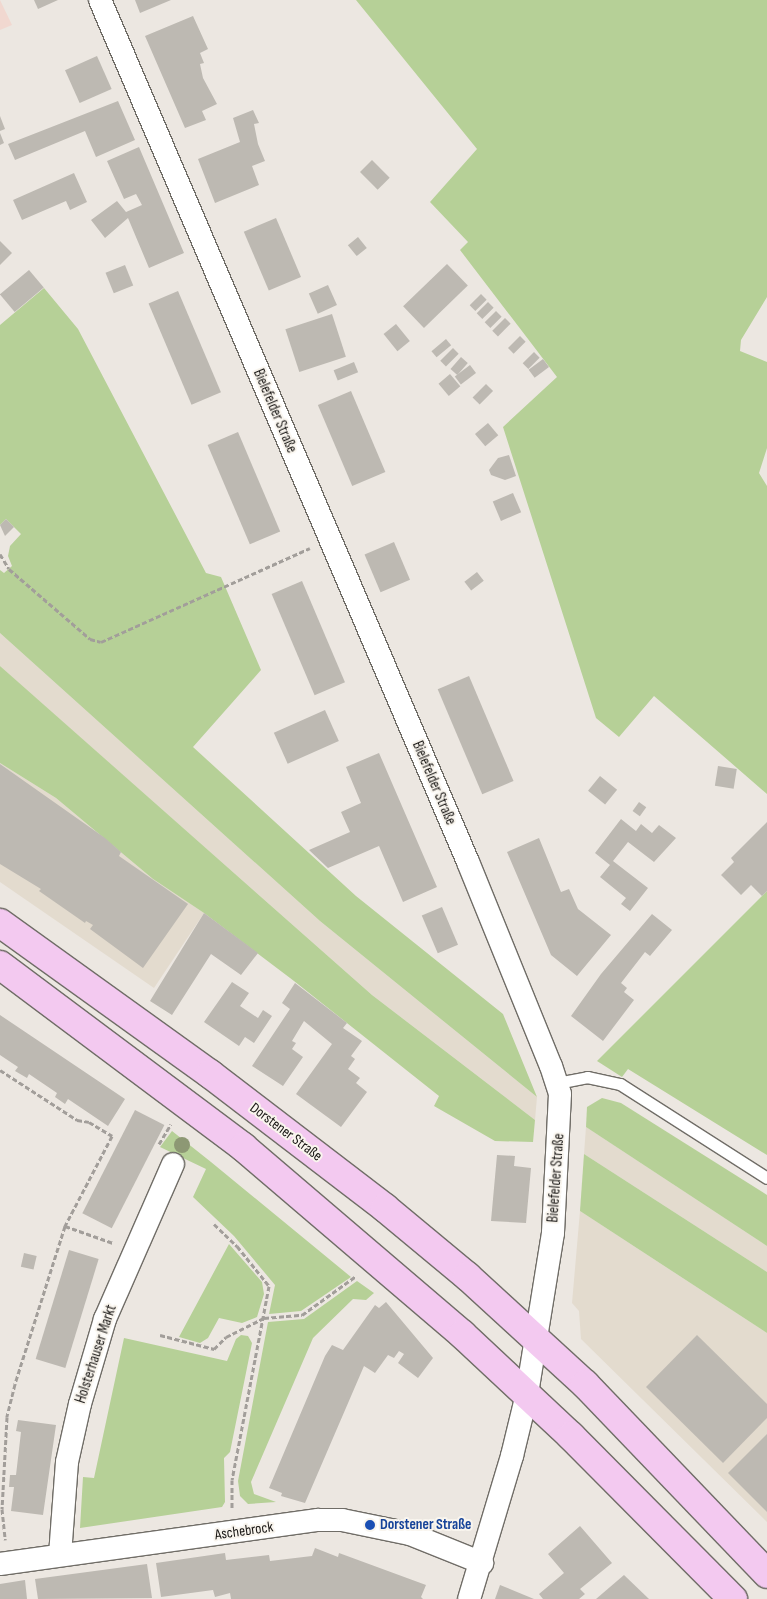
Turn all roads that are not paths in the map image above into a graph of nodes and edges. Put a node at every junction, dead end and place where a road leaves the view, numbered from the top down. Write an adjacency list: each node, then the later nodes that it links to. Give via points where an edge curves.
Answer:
1 (100, 0): 4 (street, Bielefelder Straße, via 468,862)
2 (0, 923): 7 (main road, Dorstener Straße, via 210,1074 385,1208)
3 (0, 965): 8 (main road, via 257,1159)
4 (557, 1083): 6 (lane, via 587,1077 620,1084); 7 (street, Bielefelder Straße, via 561,1112 552,1233)
5 (172, 1164): 9 (street, Holsterhauser Markt, via 105,1319 80,1404 67,1462)
6 (767, 1178)
7 (535, 1339): 8 (street, Bielefelder Straße); 12 (main road, Dorstener Straße, via 585,1384)
8 (527, 1394): 11 (street, Bielefelder Straße); 14 (main road)
9 (60, 1555): 10 (street, Aschebrock); 11 (street, Aschebrock, via 318,1520 342,1520 410,1534)
10 (3, 1564)
11 (482, 1564): 13 (street, Bielefelder Straße)
12 (767, 1574)
13 (469, 1599)
14 (733, 1599)

